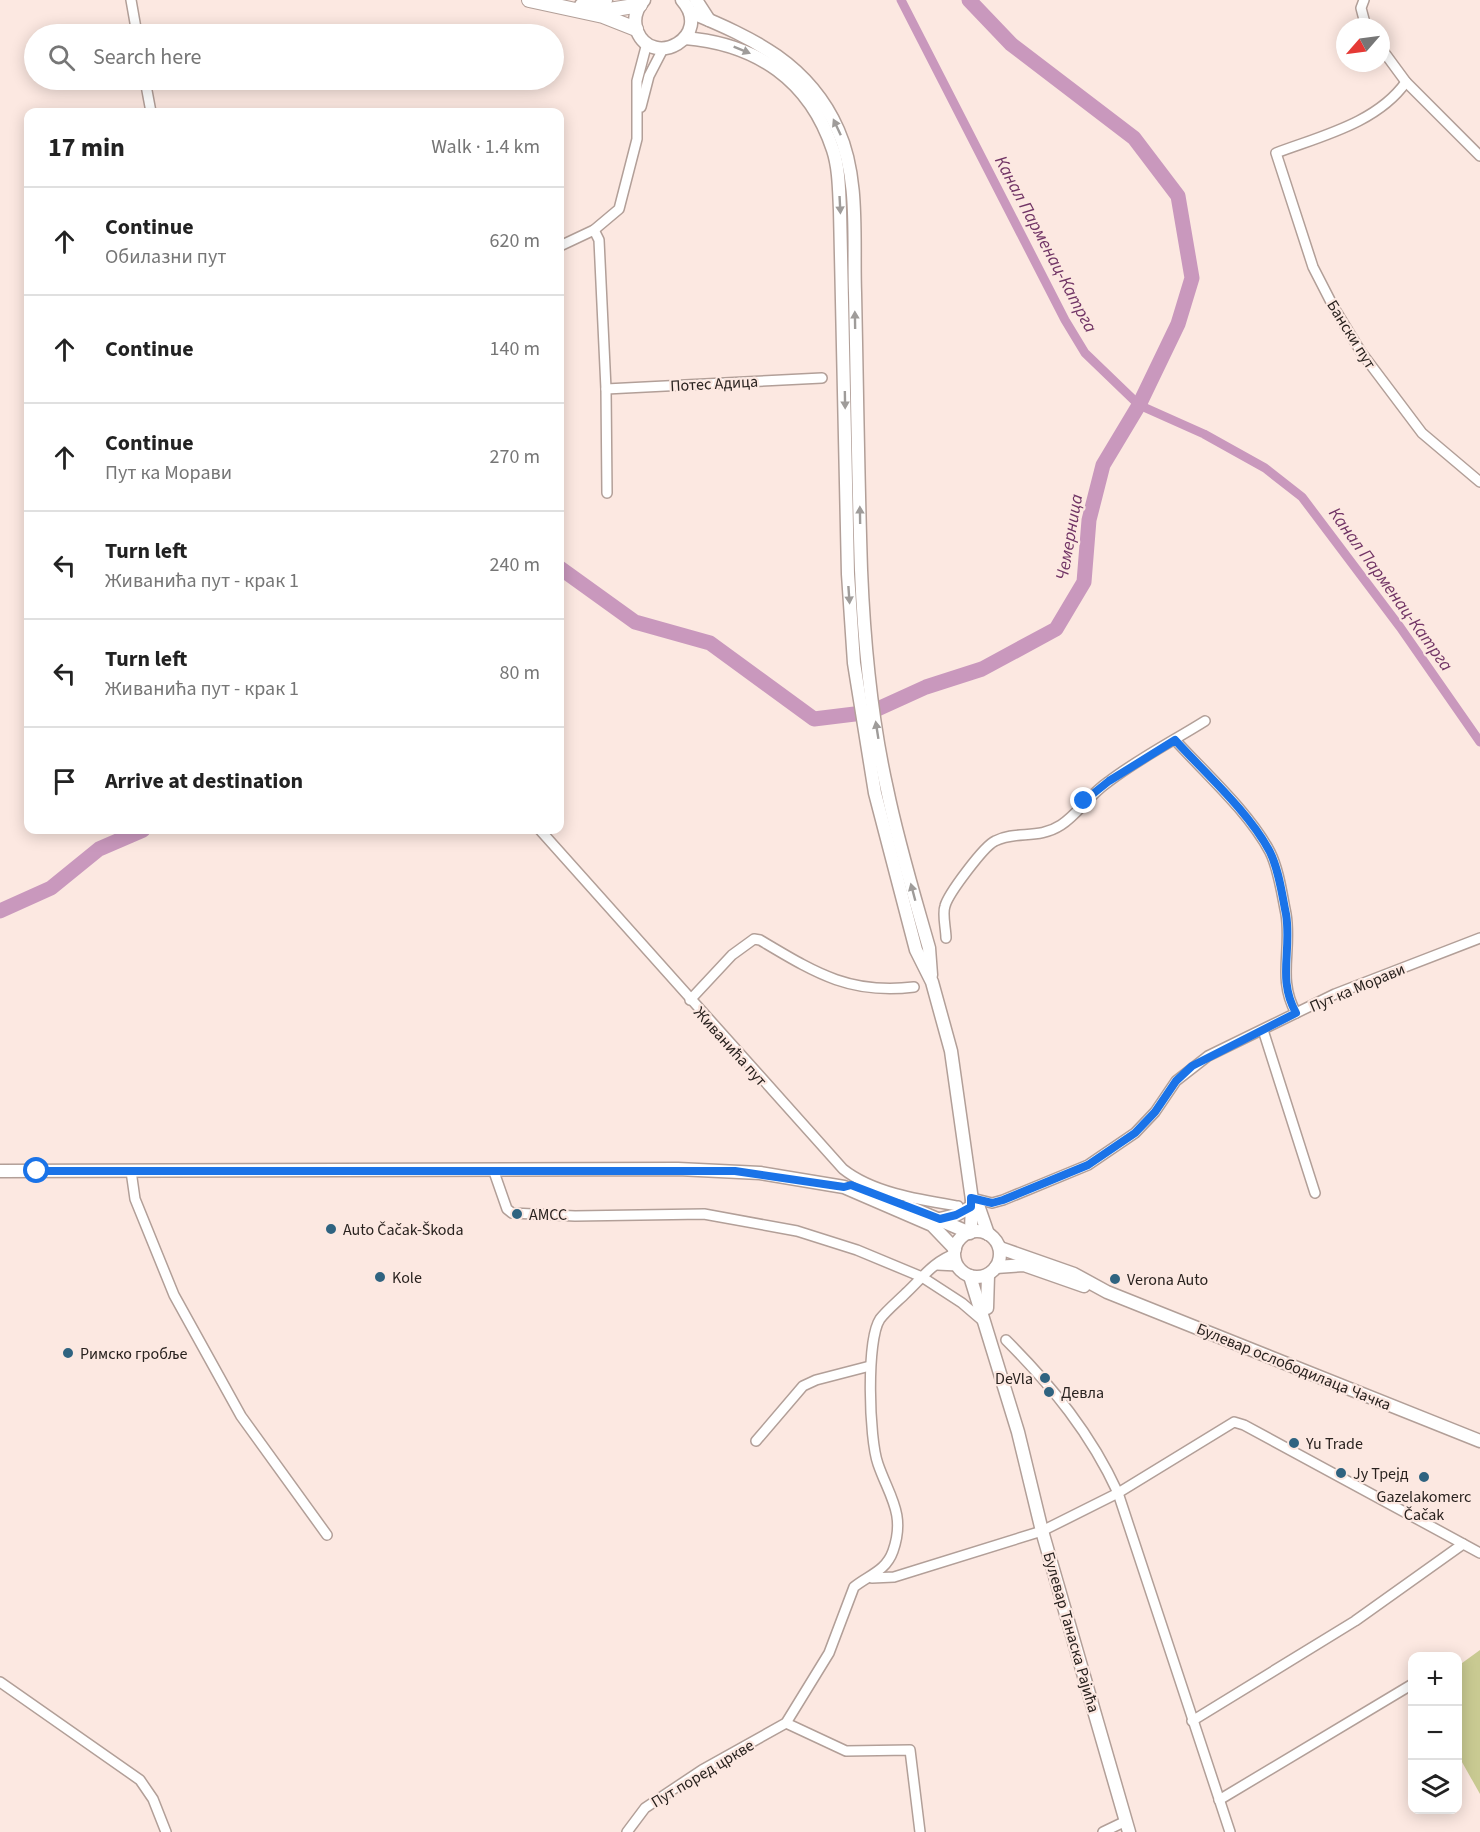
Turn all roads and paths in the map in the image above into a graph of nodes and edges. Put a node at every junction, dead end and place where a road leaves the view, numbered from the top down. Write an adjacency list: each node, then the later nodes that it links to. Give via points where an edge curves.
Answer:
1 (131, 0): 13 (street)
2 (530, 0): 14 (highway, via 603,16)
3 (561, 0): 9 (highway)
4 (606, 0): 9 (main road)
5 (682, 0): 10 (main road)
6 (696, 0): 12 (main road)
7 (1364, 0): 11 (street)
8 (642, 2): 9 (highway, via 609,10); 14 (main road, via 635,16)
9 (581, 5)
10 (690, 12): 12 (main road); 15 (main road, via 691,26)
11 (1364, 18)
12 (709, 20): 32 (main road, one-way to 12, via 861,572 853,209 846,148 828,110 802,78 752,39)
13 (135, 24)
14 (636, 28): 16 (main road)
15 (686, 38): 17 (main road); 32 (main road, one-way to 32, via 716,40 773,66 814,109 834,152 840,210 848,574 854,663)
16 (646, 43): 17 (main road); 22 (street, via 637,81)
17 (663, 49): 22 (street, via 649,76)
18 (1390, 60): 19 (street)
19 (1406, 82): 23 (street); 28 (street, Бански пут, via 1394,98 1353,124 1276,153 1313,267 1361,352 1422,433)
20 (147, 90): 21 (street)
21 (150, 108)
22 (639, 115): 24 (street, via 632,165 619,209)
23 (1480, 156)
24 (594, 230): 25 (street); 27 (street, via 599,240)
25 (564, 244)
26 (822, 378): 27 (street, Потес Адица)
27 (606, 389): 29 (street)
28 (1480, 482)
29 (607, 493)
30 (1205, 721): 31 (street)
31 (1175, 740): 34 (street, via 1109,781 1084,801 1072,818 1053,830 1039,836 995,841 979,854 945,906); 38 (street, via 1271,853 1286,915 1284,979)
32 (881, 790): 46 (main road, via 916,950 932,982 951,1051)
33 (544, 834): 37 (street, Живанића пут)
34 (946, 938)
35 (1480, 938): 38 (street, Пут ка Морави)
36 (914, 987): 37 (street, via 865,988 819,975 754,939 732,955)
37 (690, 1000): 43 (street, Живанића пут)
38 (1296, 1013): 39 (street, Пут ка Морави)
39 (1263, 1030): 44 (street); 45 (street, Пут ка Морави, via 1192,1066 1135,1133 1088,1165)
40 (493, 1169): 42 (main road); 43 (main road, via 735,1171); 54 (street, via 507,1209 513,1213 704,1214 819,1236)
41 (0, 1171): 42 (main road)
42 (131, 1171): 63 (street, via 135,1199 174,1294 241,1416)
43 (851, 1184): 46 (street, Живанића пут); 47 (main road); 51 (main road, via 932,1225 945,1235)
44 (1315, 1194)
45 (1003, 1200): 46 (street, Живанића пут)
46 (968, 1203): 47 (main road, via 956,1215); 48 (main road); 49 (main road, via 979,1208)
47 (940, 1219): 48 (main road)
48 (970, 1233): 49 (main road); 51 (main road, via 962,1238)
49 (988, 1234): 50 (main road)
50 (999, 1248): 52 (main road, via 1000,1260); 55 (main road, Булевар ослободилаца Чачка, via 1074,1274)
51 (956, 1256): 53 (main road); 54 (street, Пут поред цркве, via 941,1260)
52 (992, 1271): 53 (main road); 55 (main road, Булевар ослободилаца Чачка, via 1024,1265); 56 (main road, via 986,1303)
53 (970, 1276): 56 (main road)
54 (922, 1277): 56 (street); 58 (street, Пут поред цркве, via 880,1319 873,1334)
55 (1107, 1292): 60 (main road, Булевар ослободилаца Чачка)
56 (988, 1323): 62 (main road, Булевар Танаска Рајића, via 1017,1418)
57 (1006, 1340): 61 (street, via 1089,1436)
58 (870, 1366): 59 (street, via 803,1386); 66 (street, Пут поред цркве, via 875,1454 897,1511 894,1550 888,1563)
59 (756, 1441)
60 (1480, 1441)
61 (1118, 1493): 62 (street); 64 (street, via 1234,1422); 69 (street)
62 (1042, 1531): 66 (street, via 894,1577); 72 (main road, Булевар Танаска Рајића)
63 (327, 1535)
64 (1463, 1544): 65 (street); 69 (street, via 1355,1621)
65 (1480, 1553)
66 (872, 1578): 70 (street, Пут поред цркве, via 854,1587 829,1653)
67 (0, 1682): 73 (street, via 140,1780 153,1799)
68 (1408, 1687): 71 (street)
69 (1192, 1721): 71 (street)
70 (786, 1723): 74 (street, Пут поред цркве, via 702,1770 645,1808); 75 (street, via 846,1751 910,1750)
71 (1219, 1800): 77 (street)
72 (1127, 1826): 76 (street)
73 (166, 1832)
74 (627, 1832)
75 (920, 1832)
76 (1103, 1832)
77 (1230, 1832)

